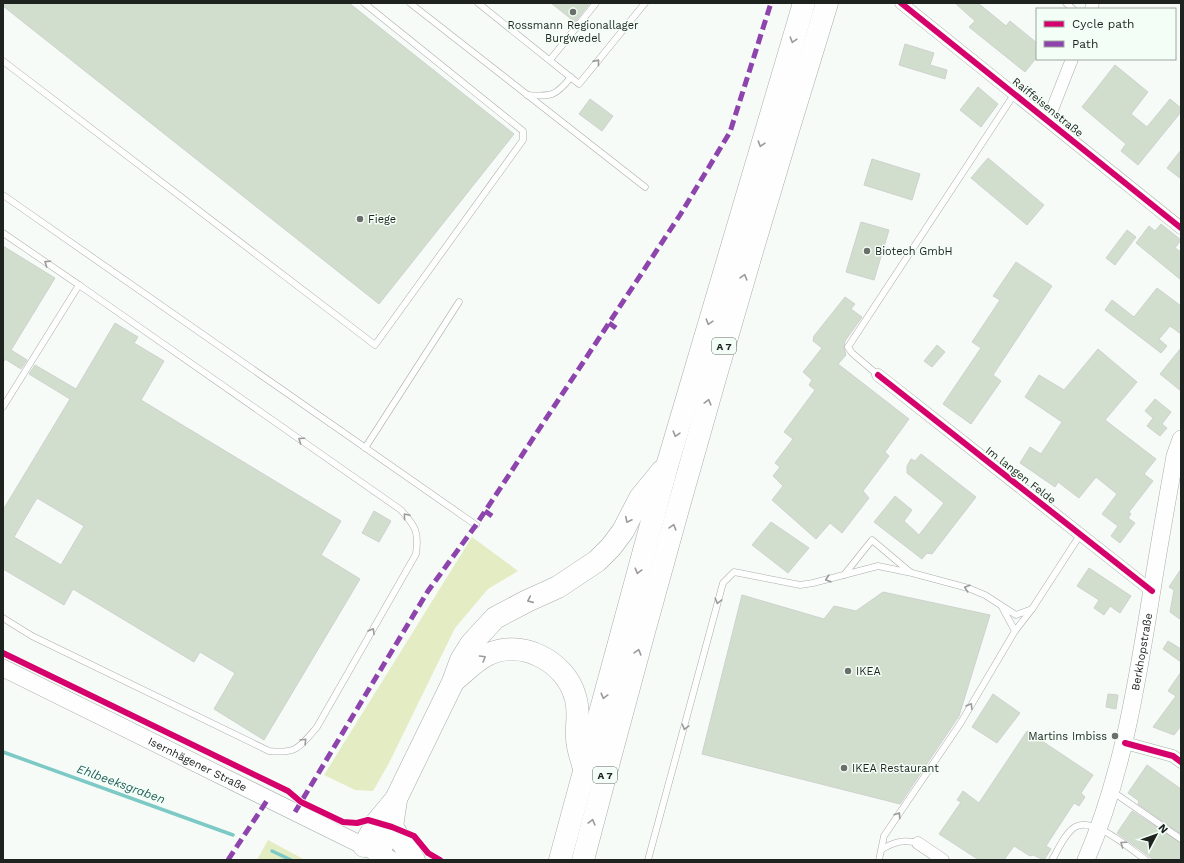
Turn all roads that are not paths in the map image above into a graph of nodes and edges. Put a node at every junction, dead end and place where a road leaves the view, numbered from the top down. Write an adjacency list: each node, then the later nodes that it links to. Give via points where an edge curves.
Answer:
1 (364, 3): 11 (lane, via 523,131 523,140 375,345)
2 (410, 3): 14 (lane)
3 (478, 3): 9 (lane)
4 (596, 3): 9 (lane)
5 (645, 3): 12 (lane, one-way to 5, via 579,84)
6 (804, 3): 26 (highway, A 7, one-way to 26)
7 (827, 3): 51 (highway, A 7, one-way to 7, via 716,372)
8 (902, 3): 13 (street, Raiffeisenstraße)
9 (550, 60): 12 (lane)
10 (1072, 60): 15 (street)
11 (3, 61)
12 (571, 77): 14 (lane, via 558,93 550,96)
13 (1015, 93): 15 (street, Raiffeisenstraße); 22 (lane, via 848,347)
14 (527, 95): 16 (lane)
15 (1048, 120): 18 (street, Raiffeisenstraße)
16 (645, 187)
17 (3, 195): 25 (lane)
18 (1181, 228)
19 (3, 233): 20 (lane, one-way to 19)
20 (79, 285): 23 (lane); 34 (lane, one-way to 20, via 32,636 269,751 287,753 302,745 317,727 416,554 418,538 411,522 401,510)
21 (459, 302): 25 (lane)
22 (878, 375): 28 (street, Im langen Felde)
23 (3, 407)
24 (1181, 439): 31 (main road, Berkhopstraße, via 1175,456)
25 (364, 448): 27 (lane)
26 (667, 466): 37 (highway, one-way to 37, via 640,498 623,531 598,561 558,587 495,618 471,644 461,660); 40 (highway, A 7, one-way to 40)
27 (476, 524)
28 (1080, 534): 31 (street, Im langen Felde); 33 (lane)
29 (912, 573): 30 (lane, via 878,566); 30 (lane, via 872,540); 32 (lane, one-way to 29, via 968,588)
30 (844, 575): 52 (lane, one-way to 52, via 814,584 800,585 734,572 723,583)
31 (1152, 591): 38 (main road, Berkhopstraße)
32 (1002, 606): 33 (lane, via 1016,615); 35 (lane)
33 (1032, 609): 35 (lane)
34 (3, 618)
35 (1015, 631): 47 (lane, one-way to 35, via 884,836 960,724)
36 (3, 668): 48 (main road, Isernhägener Straße)
37 (453, 682): 40 (highway, one-way to 40, via 473,664 498,652 519,650 537,654 550,662 563,673 576,697 576,739); 42 (highway)
38 (1124, 743): 39 (street, via 1173,756); 41 (main road, Berkhopstraße)
39 (1181, 762)
40 (584, 768): 50 (highway, A 7)
41 (1111, 791): 44 (main road, Berkhopstraße); 45 (lane)
42 (396, 799): 43 (highway); 48 (highway, via 377,822)
43 (392, 827): 48 (highway); 49 (highway)
44 (1100, 828): 55 (lane, via 1083,824 1075,827); 56 (main road, Berkhopstraße); 57 (lane, one-way to 44)
45 (1181, 839)
46 (913, 842): 47 (lane, via 895,842); 54 (street)
47 (882, 849): 53 (lane)
48 (378, 853)
49 (414, 860)
50 (560, 860)
51 (582, 860)
52 (648, 860)
53 (879, 860)
54 (943, 860)
55 (1052, 860)
56 (1086, 860)
57 (1146, 860)

